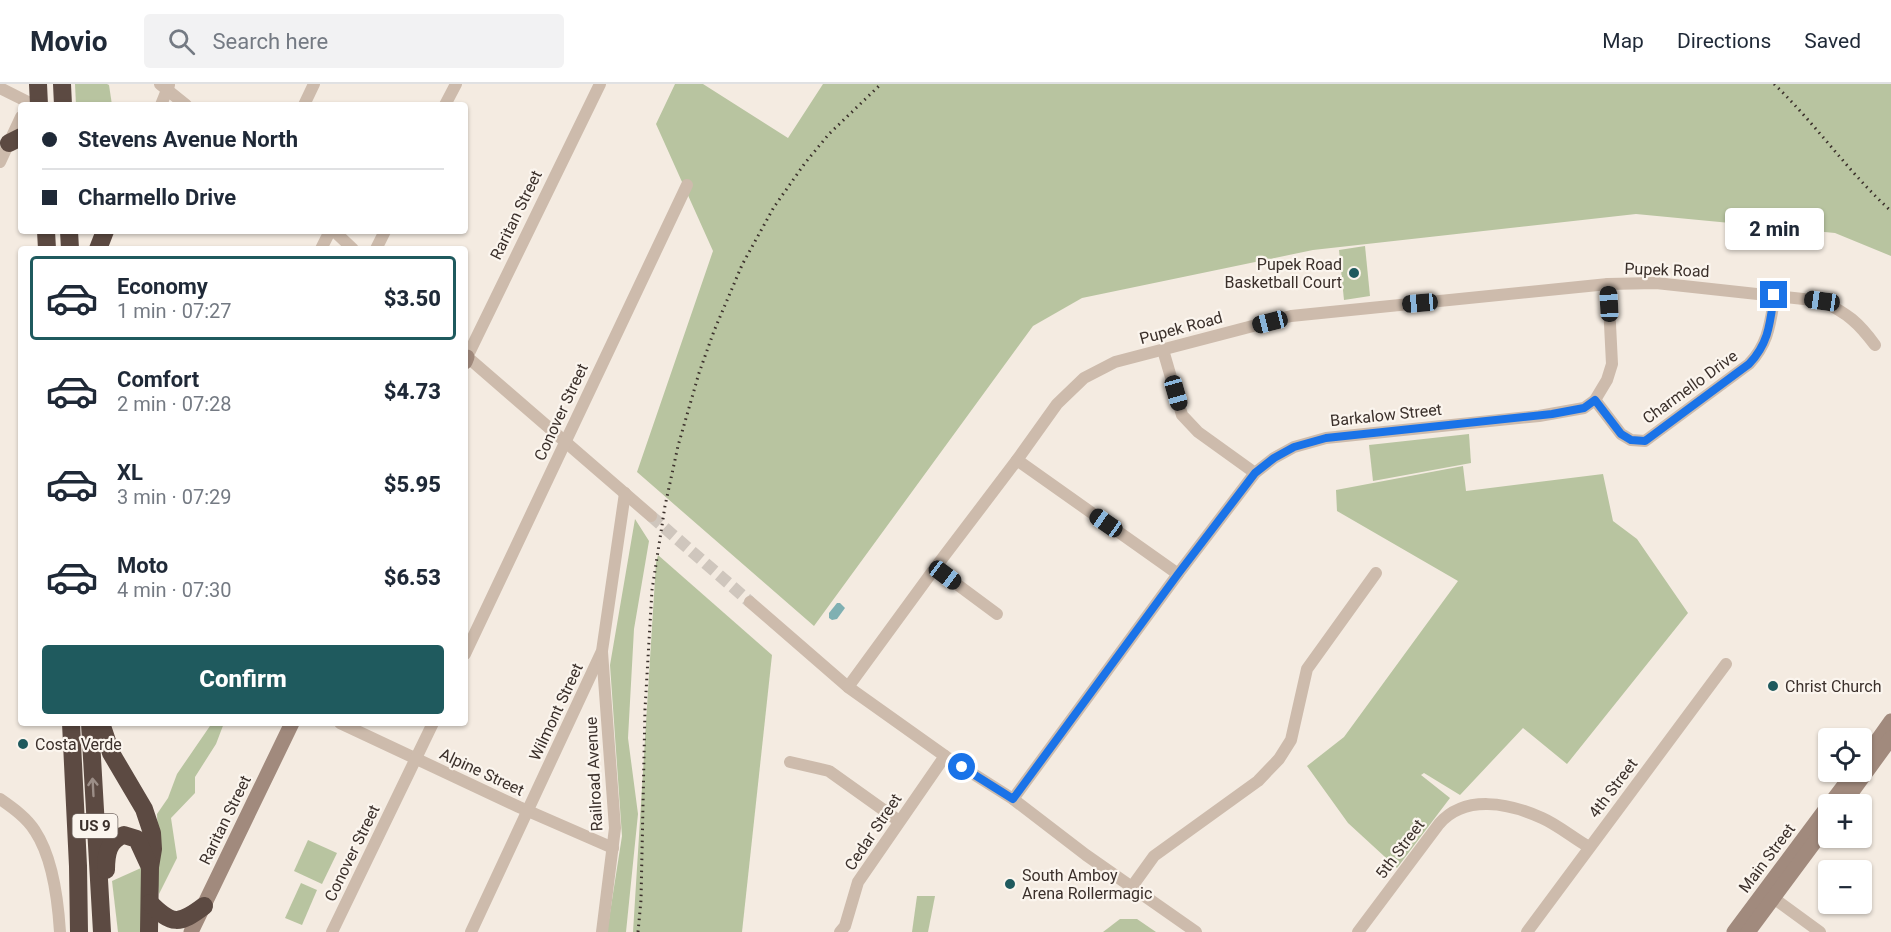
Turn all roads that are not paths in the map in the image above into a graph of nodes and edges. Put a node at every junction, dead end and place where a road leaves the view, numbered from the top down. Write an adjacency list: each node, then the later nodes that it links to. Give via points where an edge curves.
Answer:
1 (37, 84): 9 (highway)
2 (62, 84): 10 (highway)
3 (314, 84): 13 (street)
4 (456, 84): 14 (street)
5 (600, 84): 24 (street, Raritan Street)
6 (166, 86): 11 (street); 12 (street)
7 (0, 88): 8 (street)
8 (27, 102)
9 (32, 102)
10 (63, 102)
11 (162, 102)
12 (183, 102)
13 (305, 102)
14 (447, 102)
15 (15, 140): 16 (street)
16 (0, 162)
17 (687, 185): 27 (street, Conover Street)
18 (336, 234): 19 (street)
19 (350, 246)
20 (1608, 284): 21 (street, Pupek Road, via 1656,283); 23 (street, Pupek Road, via 1292,316); 26 (street, via 1612,364)
21 (1774, 295): 22 (street, Pupek Road, via 1822,301 1858,323); 26 (street, Charmello Drive, via 1761,352 1645,441 1621,434)
22 (1875, 345)
23 (1163, 350): 28 (street, Pupek Road, via 1115,362 1084,378 1057,404); 29 (street, via 1182,415 1198,432)
24 (468, 354)
25 (468, 360): 27 (street)
26 (1595, 400): 29 (street, Barkalow Street, via 1584,408 1556,414 1326,438 1294,447)
27 (566, 441): 30 (street); 37 (street, Conover Street)
28 (1017, 460): 32 (street, Pupek Road); 34 (street)
29 (1255, 473): 34 (street, Barkalow Street)
30 (625, 493): 31 (street); 38 (street, Wilmont Street)
31 (651, 516)
32 (935, 568): 36 (street); 40 (street, Pupek Road)
33 (1376, 573): 66 (street, via 1307,669 1291,740 1279,759 1258,781 1154,856)
34 (1178, 574): 57 (street, Barkalow Street)
35 (750, 602): 40 (street)
36 (997, 614)
37 (468, 648)
38 (602, 651): 58 (street, Wilmont Street); 63 (street, Railroad Avenue, via 615,828)
39 (1726, 664): 62 (street, 4th Street)
40 (848, 687): 50 (street)
41 (1891, 721): 49 (main road)
42 (71, 726): 65 (highway, US 9)
43 (90, 726): 70 (highway, US 9, one-way to 43)
44 (102, 726): 64 (highway, via 115,761 147,818 153,841)
45 (291, 726): 69 (main road, Raritan Street)
46 (346, 726): 51 (street, Alpine Street)
47 (431, 726): 51 (street, Conover Street)
48 (1891, 738): 55 (main road)
49 (1872, 748)
50 (945, 756): 57 (street); 59 (street, Cedar Street)
51 (415, 760): 58 (street, Alpine Street); 75 (street, Conover Street)
52 (790, 762): 59 (street, via 829,771)
53 (1847, 782): 54 (main road, Main Street)
54 (1837, 794)
55 (1851, 794)
56 (0, 799): 71 (street, via 30,824 44,848)
57 (1013, 799): 66 (street)
58 (528, 812): 63 (street, Alpine Street); 76 (street, Wilmont Street)
59 (899, 821): 78 (street, Cedar Street, via 858,882)
60 (1818, 822): 67 (main road, Main Street)
61 (1818, 836): 67 (main road, Main Street)
62 (1589, 847): 80 (street, 5th Street, via 1542,818 1511,808 1480,803 1460,807 1448,814); 81 (street, 4th Street)
63 (613, 848): 77 (street, Railroad Avenue)
64 (150, 867): 68 (highway); 70 (highway, via 143,848 133,837 124,835 112,842 106,858)
65 (79, 888): 70 (highway, US 9); 72 (highway)
66 (1131, 888): 79 (street)
67 (1769, 895): 82 (main road, Main Street); 83 (main road, Main Street); 84 (street)
68 (150, 903): 69 (highway, via 165,917 177,921); 73 (highway)
69 (204, 906): 74 (main road, Raritan Street)
70 (96, 931)
71 (60, 932)
72 (79, 932)
73 (149, 932)
74 (191, 932)
75 (332, 932)
76 (471, 932)
77 (602, 932)
78 (840, 932)
79 (1194, 932)
80 (1358, 932)
81 (1527, 932)
82 (1734, 932)
83 (1748, 932)
84 (1820, 932)

